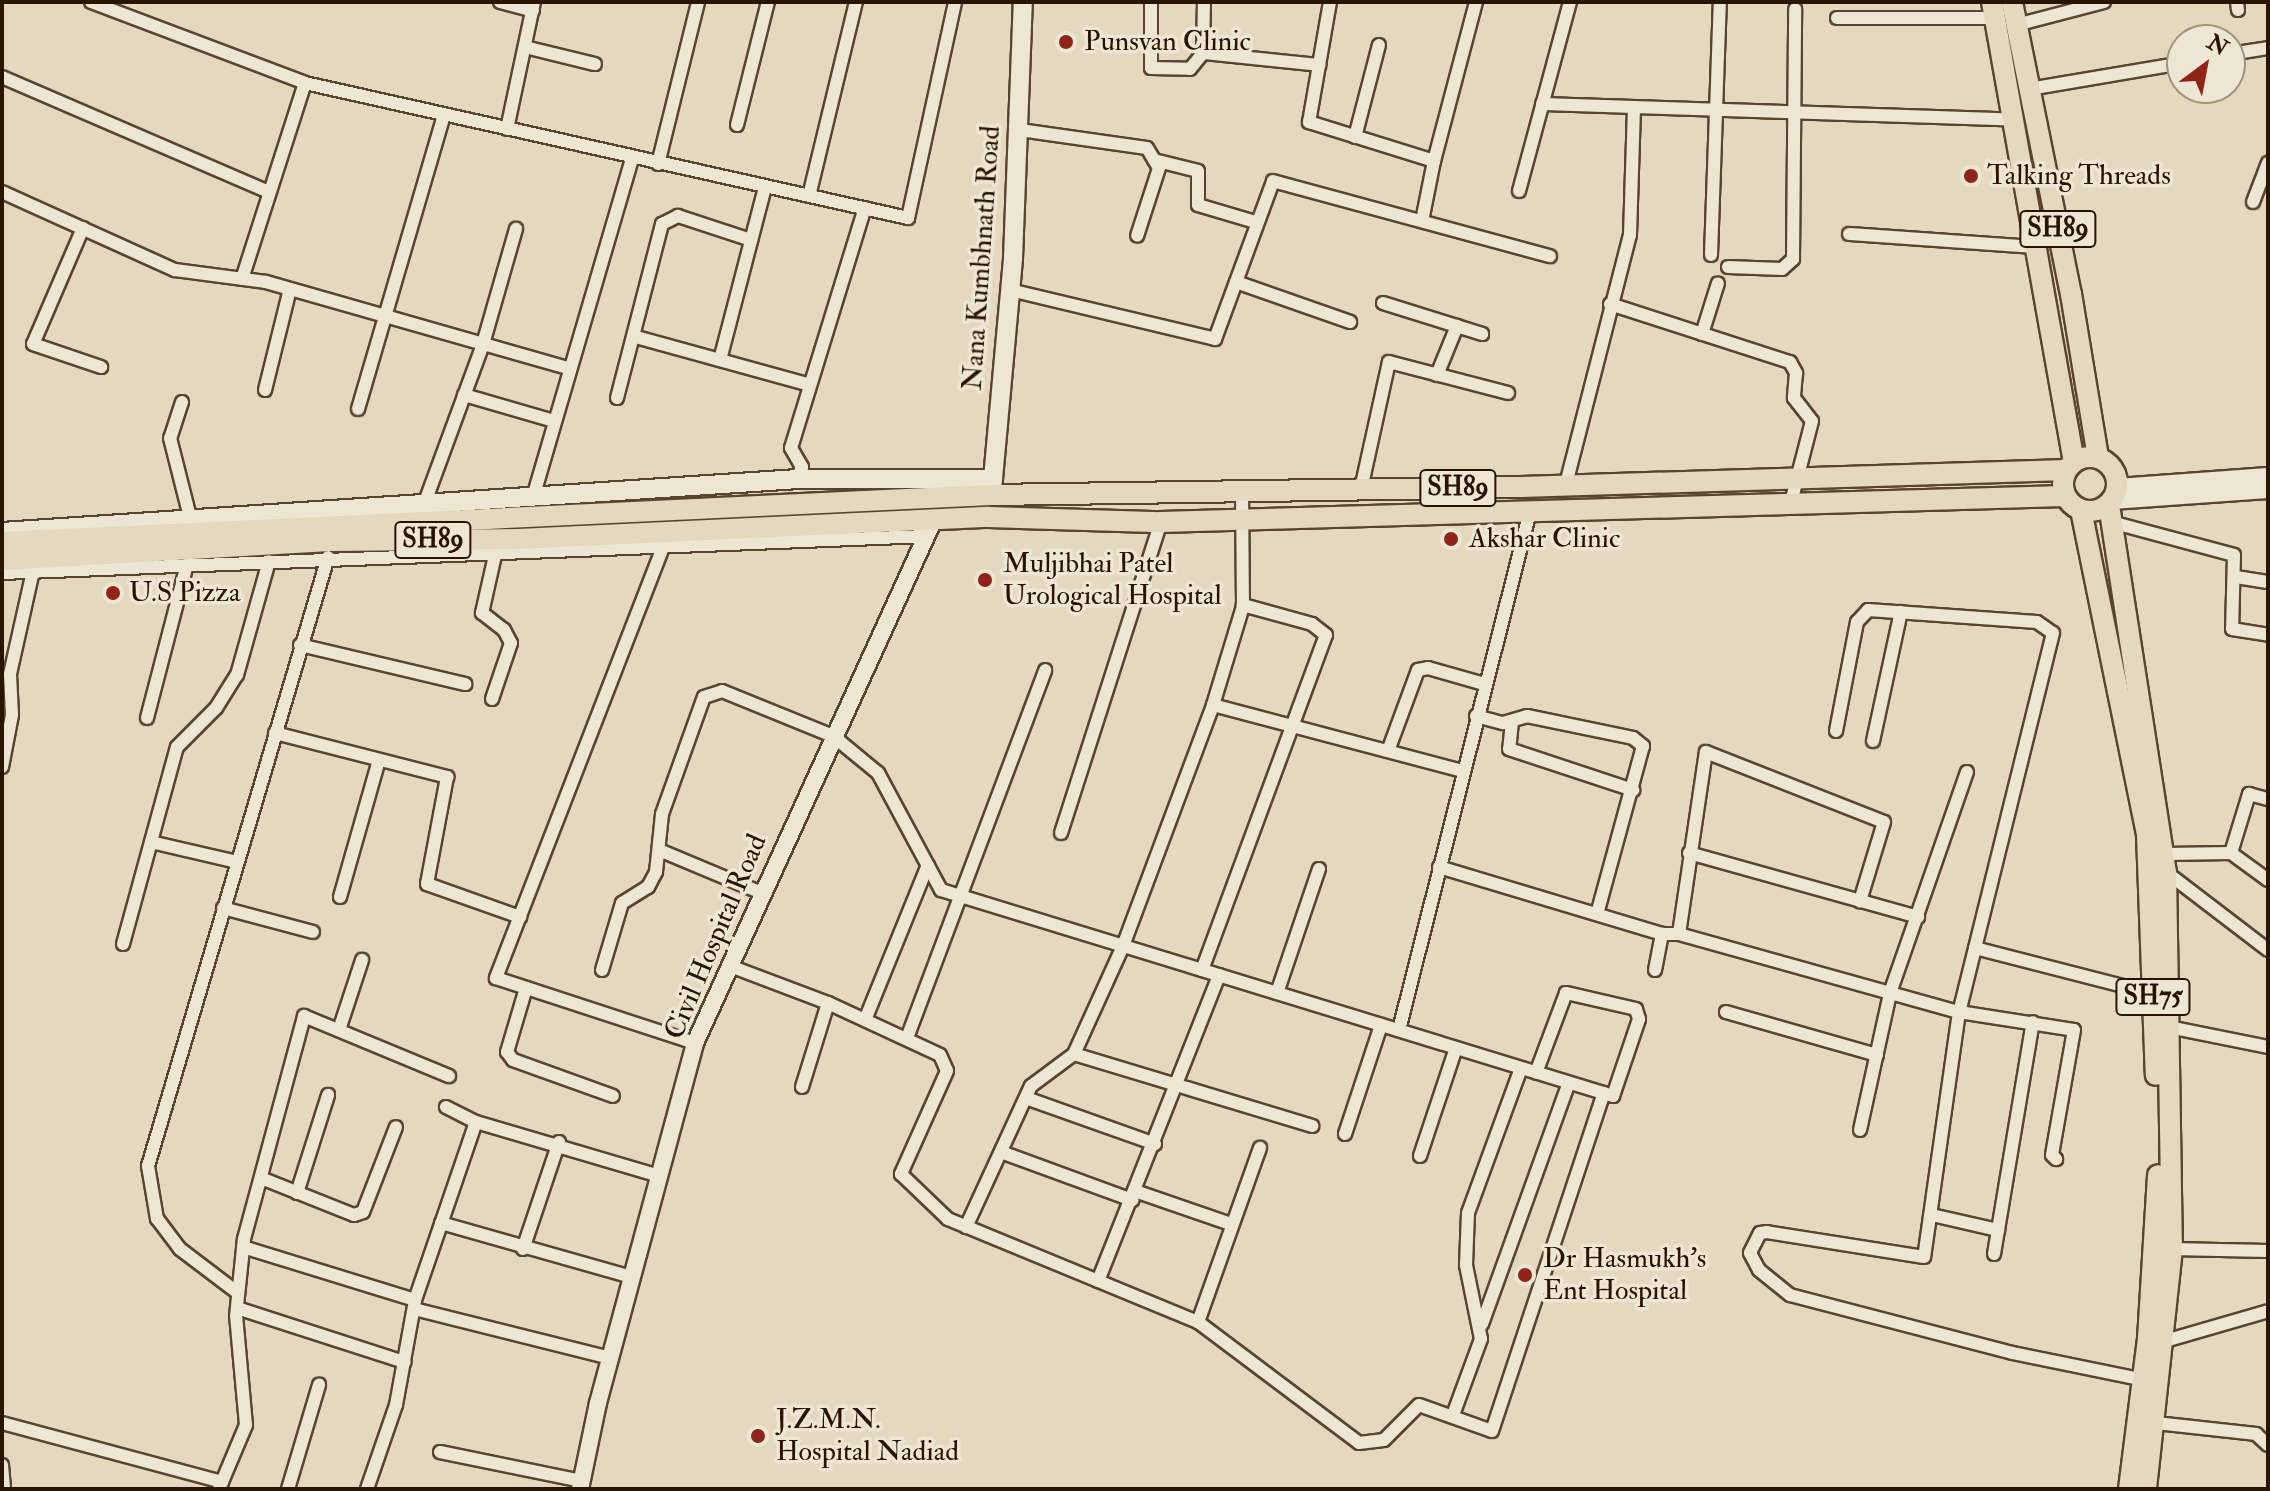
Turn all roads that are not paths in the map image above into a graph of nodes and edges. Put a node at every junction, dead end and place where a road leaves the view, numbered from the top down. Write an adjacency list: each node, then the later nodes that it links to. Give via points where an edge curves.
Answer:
1 (91, 2): 30 (street)
2 (500, 2): 16 (street)
3 (698, 2): 46 (street)
4 (768, 2): 38 (street)
5 (856, 2): 51 (street)
6 (955, 2): 53 (street, via 908,218)
7 (1023, 2): 40 (main road, Nana Kumbhnath Road)
8 (1151, 2): 25 (street, via 1151,68 1190,69)
9 (1204, 2): 25 (street)
10 (1330, 2): 27 (street)
11 (1476, 2): 44 (street)
12 (1570, 2): 32 (street)
13 (1720, 2): 34 (street)
14 (2012, 2): 20 (main road, SH89)
15 (2104, 2): 20 (street)
16 (534, 6): 22 (street)
17 (1795, 9): 35 (street)
18 (1993, 10): 19 (street); 37 (main road, SH89)
19 (1837, 18)
20 (2016, 25): 31 (main road, SH89)
21 (1379, 45): 41 (street)
22 (525, 47): 26 (street); 39 (street)
23 (2268, 48): 24 (street)
24 (2246, 51)
25 (1203, 53): 27 (street)
26 (595, 64)
27 (1319, 65): 41 (street, via 1309,122)
28 (2166, 66): 31 (street)
29 (2, 77): 48 (street)
30 (305, 83): 36 (street); 48 (street)
31 (2029, 89): 91 (main road, SH89)
32 (1542, 104): 33 (street); 49 (street)
33 (1634, 107): 34 (street); 71 (street, via 1630,235)
34 (1718, 109): 35 (street); 62 (street)
35 (1791, 112): 37 (street); 64 (street, via 1793,259 1782,269)
36 (444, 114): 39 (street); 72 (street)
37 (2013, 120): 61 (main road, SH89)
38 (737, 125)
39 (507, 129): 42 (street)
40 (1020, 130): 43 (street, via 1147,148); 69 (main road, Nana Kumbhnath Road)
41 (1355, 137): 44 (street)
42 (632, 159): 46 (street); 81 (street)
43 (1154, 160): 55 (street, via 1198,171 1198,205); 59 (street, via 1159,168)
44 (1434, 161): 54 (street)
45 (2268, 163): 52 (street)
46 (658, 164): 47 (street)
47 (765, 187): 51 (street); 60 (street)
48 (267, 191): 65 (street)
49 (1519, 191)
50 (2, 192): 56 (street)
51 (809, 196): 53 (street)
52 (2253, 202)
53 (865, 208): 83 (street)
54 (1422, 221): 55 (street, via 1273,181); 63 (street)
55 (1255, 222): 66 (street)
56 (83, 228): 65 (street, via 175,270); 80 (street, via 33,344)
57 (516, 229): 78 (street)
58 (1849, 234): 61 (street)
59 (1137, 236)
60 (751, 240): 77 (street, via 669,217 662,224); 79 (street)
61 (2036, 247): 92 (main road, SH89)
62 (1711, 255)
63 (1550, 256)
64 (1728, 267)
65 (242, 279): 68 (street)
66 (1236, 282): 69 (street, via 1215,339); 73 (street)
67 (1718, 283): 76 (street)
68 (290, 289): 72 (street); 84 (street)
69 (1010, 290): 97 (main road, Nana Kumbhnath Road)
70 (1383, 303): 74 (street)
71 (1610, 304): 76 (street); 96 (street)
72 (384, 316): 78 (street); 89 (street)
73 (1350, 322)
74 (1457, 326): 75 (street); 82 (street)
75 (1482, 334)
76 (1702, 334): 93 (street, via 1780,358 1794,369 1794,398 1812,421)
77 (636, 337): 79 (street); 87 (street)
78 (483, 344): 81 (street); 86 (street)
79 (720, 360): 83 (street)
80 (101, 367)
81 (568, 368): 90 (street)
82 (1437, 375): 85 (street); 98 (street, via 1389,362)
83 (810, 385): 95 (street, via 791,448 802,467)
84 (265, 390)
85 (1508, 393)
86 (464, 395): 90 (street); 103 (street)
87 (617, 398)
88 (182, 402): 108 (street, via 170,438)
89 (358, 409)
90 (554, 421): 101 (street)
91 (2098, 457): 92 (main road); 104 (main road, via 2111,466)
92 (2071, 466): 93 (main road, SH89); 102 (main road)
93 (1801, 476): 96 (main road, SH89); 105 (street)
94 (2268, 476): 104 (street)
95 (797, 479): 97 (main road); 101 (main road)
96 (1566, 484): 98 (main road, SH89)
97 (992, 487): 99 (main road, SH89); 109 (main road, Nana Kumbhnath Road); 114 (main road, SH89, via 850,500)
98 (1361, 489): 99 (main road, SH89)
99 (1242, 490): 110 (street)
100 (2268, 490): 104 (street)
101 (534, 494): 103 (main road)
102 (2065, 496): 105 (main road, SH89); 106 (main road)
103 (425, 502): 108 (main road)
104 (2112, 504): 106 (main road); 123 (street, via 2234,555); 155 (main road, SH75)
105 (1790, 508): 107 (main road, SH89)
106 (2081, 510): 184 (main road, SH75, via 2147,835)
107 (1530, 511): 110 (main road, SH89); 131 (street)
108 (190, 517): 113 (main road)
109 (988, 517): 111 (main road, SH89); 112 (main road, SH89)
110 (1241, 518): 111 (main road, SH89); 125 (street)
111 (1161, 522): 149 (street)
112 (930, 528): 115 (street); 118 (main road, SH89, via 863,524 333,541); 140 (street, Civil Hospital Road)
113 (2, 532)
114 (2, 542)
115 (665, 542): 116 (street); 166 (street)
116 (496, 551): 117 (street); 132 (street, via 482,613 504,630 511,643)
117 (328, 557): 119 (street); 128 (street)
118 (2, 560)
119 (269, 561): 120 (street); 150 (street, via 237,675 216,708 177,747)
120 (187, 564): 121 (street); 135 (street)
121 (33, 571): 122 (street); 144 (street, via 10,674 12,715)
122 (2, 573)
123 (2236, 577): 124 (street); 127 (street, via 2232,629)
124 (2268, 582)
125 (1243, 605): 133 (street); 137 (street, via 1312,624 1326,635)
126 (1901, 612): 138 (street, via 1868,610 1857,622); 141 (street); 173 (street, via 2037,622 2053,633)
127 (2268, 635)
128 (300, 645): 130 (street); 139 (street)
129 (1045, 670): 161 (street)
130 (465, 684)
131 (1484, 684): 134 (street); 142 (street, via 1428,668 1418,670)
132 (492, 699)
133 (1213, 705): 137 (street); 172 (street)
134 (1476, 716): 136 (street); 145 (street)
135 (147, 718)
136 (1512, 722): 147 (street, via 1509,749); 147 (street, via 1527,716 1633,738 1644,752)
137 (1293, 726): 142 (street); 178 (street)
138 (1836, 731)
139 (275, 733): 143 (street); 154 (street)
140 (833, 736): 151 (street, via 713,691 704,697 662,814); 156 (street, via 878,773); 160 (street, Civil Hospital Road)
141 (1873, 741)
142 (1388, 751): 145 (street)
143 (379, 760): 162 (street); 166 (street, via 447,777 427,884)
144 (2, 767)
145 (1463, 771): 157 (street)
146 (1967, 772): 167 (street)
147 (1633, 790): 165 (street)
148 (2268, 799): 153 (street, via 2249,794)
149 (1061, 833)
150 (151, 842): 154 (street); 171 (street)
151 (659, 850): 160 (street); 177 (street, via 648,887 622,903)
152 (1689, 853): 163 (street); 163 (street, via 1706,752 1884,822); 170 (street)
153 (2231, 853): 155 (street); 159 (street)
154 (237, 862): 164 (street)
155 (2165, 863): 174 (street); 184 (main road, SH75)
156 (928, 865): 161 (street, via 941,890); 188 (street)
157 (1439, 867): 165 (street); 193 (street)
158 (1319, 869): 182 (street)
159 (2268, 880)
160 (762, 893): 176 (street, Civil Hospital Road)
161 (957, 895): 172 (street); 194 (street)
162 (340, 897)
163 (1860, 901): 167 (street)
164 (223, 908): 168 (street); 238 (street, via 148,1166 157,1219 180,1249)
165 (1597, 914): 169 (street)
166 (520, 917): 181 (street, via 496,978)
167 (1918, 917): 183 (street)
168 (313, 932)
169 (1662, 934): 170 (street); 179 (street)
170 (1679, 934): 183 (street)
171 (123, 944)
172 (1123, 946): 178 (street); 198 (street)
173 (1975, 948): 184 (street); 187 (street)
174 (2268, 950)
175 (362, 960): 192 (street)
176 (730, 966): 185 (street); 195 (street, Civil Hospital Road)
177 (602, 970)
178 (1202, 970): 180 (street)
179 (1655, 970)
180 (1219, 975): 182 (street); 203 (street)
181 (526, 988): 195 (street); 208 (street, via 507,1052 513,1060)
182 (1277, 993): 190 (street)
183 (1890, 993): 187 (street); 199 (street)
184 (2161, 996): 191 (main road, SH75); 247 (main road, SH75)
185 (828, 1003): 188 (street); 205 (street)
186 (1726, 1012): 199 (street)
187 (1959, 1012): 189 (street); 226 (street)
188 (865, 1020): 194 (street)
189 (2033, 1022): 221 (street, via 2074,1030 2052,1155); 230 (street)
190 (1381, 1025): 193 (street); 215 (street)
191 (2169, 1027): 196 (street); 233 (main road, SH75)
192 (339, 1030): 202 (street); 223 (street, via 304,1016)
193 (1399, 1030): 197 (street)
194 (907, 1038): 229 (street, via 940,1055 947,1071 901,1163 903,1181 948,1219)
195 (695, 1043): 222 (street, Civil Hospital Road)
196 (2268, 1047)
197 (1456, 1048): 200 (street); 220 (street)
198 (1074, 1054): 203 (street); 209 (street, via 1040,1077)
199 (1877, 1055): 214 (street)
200 (1521, 1068): 201 (street); 243 (street, via 1468,1213 1466,1265)
201 (1536, 1073): 204 (street); 206 (street, via 1566,993 1628,1003 1639,1019 1613,1096)
202 (449, 1076)
203 (1180, 1083): 212 (street); 217 (street)
204 (1569, 1083): 206 (street); 243 (street)
205 (802, 1087)
206 (1604, 1093): 249 (street, via 1492,1431)
207 (328, 1095): 224 (street)
208 (613, 1096)
209 (1026, 1098): 217 (street); 219 (street)
210 (446, 1107): 211 (street)
211 (476, 1122): 216 (street); 227 (street)
212 (1312, 1126)
213 (396, 1127): 224 (street, via 363,1212 354,1215)
214 (1860, 1130)
215 (1345, 1134)
216 (559, 1142): 222 (street); 232 (street)
217 (1155, 1144): 225 (street)
218 (1260, 1148): 228 (street)
219 (1001, 1152): 225 (street); 229 (street)
220 (1420, 1156)
221 (2056, 1159)
222 (660, 1176): 236 (street, Civil Hospital Road)
223 (261, 1178): 224 (street); 231 (street)
224 (297, 1193)
225 (1133, 1195): 228 (street); 237 (street)
226 (1932, 1215): 230 (street); 247 (street, via 1924,1257 1767,1232 1760,1233 1750,1253 1767,1278 1790,1295 2013,1353)
227 (441, 1223): 232 (street); 239 (street)
228 (1231, 1224): 242 (street)
229 (966, 1227): 237 (street)
230 (1998, 1230): 235 (street)
231 (243, 1247): 238 (street); 239 (street)
232 (523, 1249): 236 (street)
233 (2172, 1249): 234 (street); 244 (main road, SH75)
234 (2268, 1251)
235 (1994, 1254)
236 (632, 1277): 245 (street, Civil Hospital Road)
237 (1098, 1281): 242 (street)
238 (238, 1293): 240 (street)
239 (414, 1304): 245 (street); 246 (street)
240 (237, 1308): 246 (street); 256 (street, via 246,1425)
241 (2268, 1311): 244 (street)
242 (1198, 1322): 249 (street, via 1359,1443 1384,1440 1419,1405)
243 (1482, 1324): 249 (street)
244 (2165, 1341): 247 (main road, SH75)
245 (610, 1358): 255 (street, Civil Hospital Road)
246 (404, 1362): 259 (street, via 396,1405)
247 (2152, 1382): 251 (main road, SH75); 260 (main road, SH75)
248 (319, 1385): 258 (street)
249 (1453, 1415)
250 (2, 1423): 256 (street)
251 (2156, 1423): 252 (street, via 2256,1434); 261 (main road, SH75)
252 (2268, 1445)
253 (440, 1452): 255 (street)
254 (2, 1465): 257 (street)
255 (580, 1485)
256 (221, 1486)
257 (4, 1489)
258 (288, 1489)
259 (367, 1489)
260 (2129, 1489)
261 (2146, 1489)

